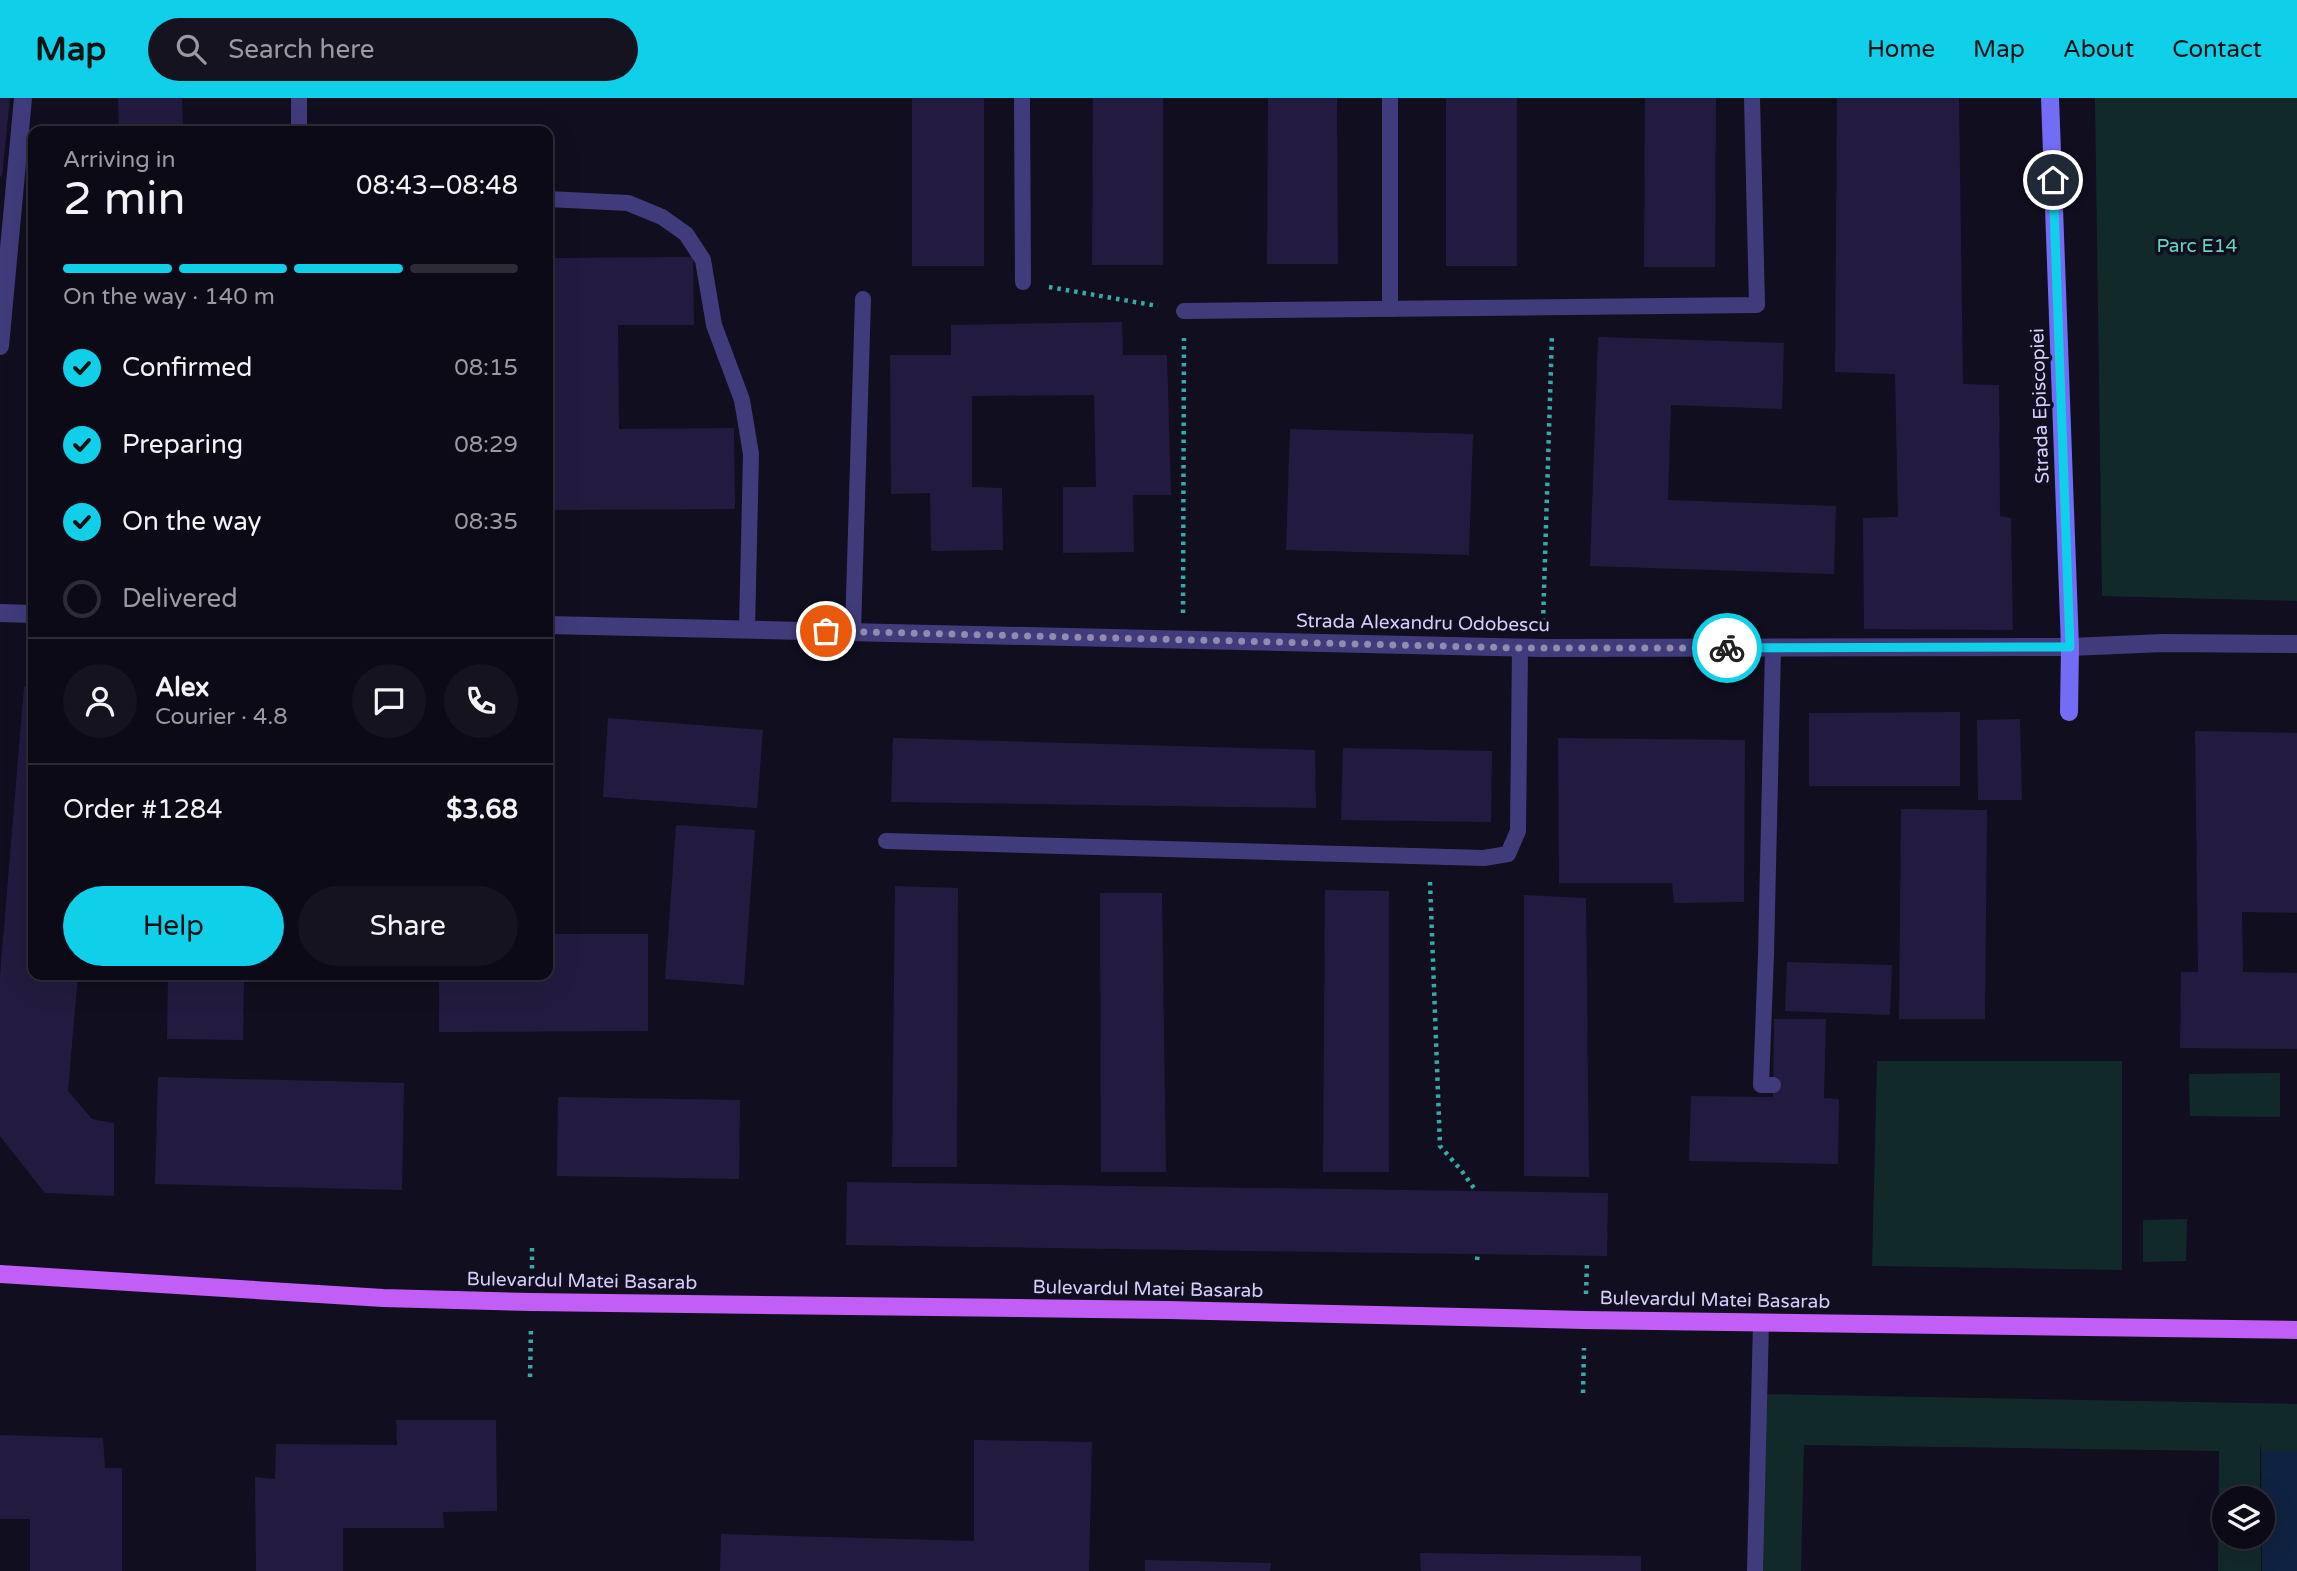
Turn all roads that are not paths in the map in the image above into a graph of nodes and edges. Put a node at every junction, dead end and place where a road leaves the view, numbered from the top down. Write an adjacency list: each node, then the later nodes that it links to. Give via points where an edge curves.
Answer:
1 (23, 98): 13 (street)
2 (299, 98): 7 (lane)
3 (1021, 98): 9 (lane)
4 (1390, 98): 11 (lane)
5 (1752, 98): 11 (lane, via 1757,306)
6 (2050, 98): 20 (street, Strada Episcopiei)
7 (299, 126)
8 (553, 199): 17 (lane, via 628,202 686,234 703,260 714,325 742,400 751,454)
9 (1023, 282)
10 (863, 299): 18 (lane)
11 (1390, 309): 12 (lane)
12 (1184, 311)
13 (0, 345)
14 (0, 613): 15 (street)
15 (28, 614)
16 (553, 625): 17 (street, Strada Alexandru Odobescu)
17 (747, 629): 18 (street, Strada Alexandru Odobescu)
18 (853, 631): 21 (street, Strada Alexandru Odobescu)
19 (2297, 644): 20 (street, Strada Alexandru Odobescu)
20 (2070, 647): 22 (street, Strada Alexandru Odobescu); 23 (street, Strada Episcopiei)
21 (1520, 648): 22 (street, Strada Alexandru Odobescu); 24 (lane, via 1518,831 1508,854 1429,857)
22 (1773, 648): 25 (lane, via 1761,1085)
23 (2069, 712)
24 (886, 841)
25 (1773, 1086)
26 (0, 1273): 27 (main road, Bulevardul Matei Basarab, via 505,1302)
27 (1761, 1322): 28 (main road, Bulevardul Matei Basarab); 29 (lane)
28 (2297, 1330)
29 (1755, 1571)

